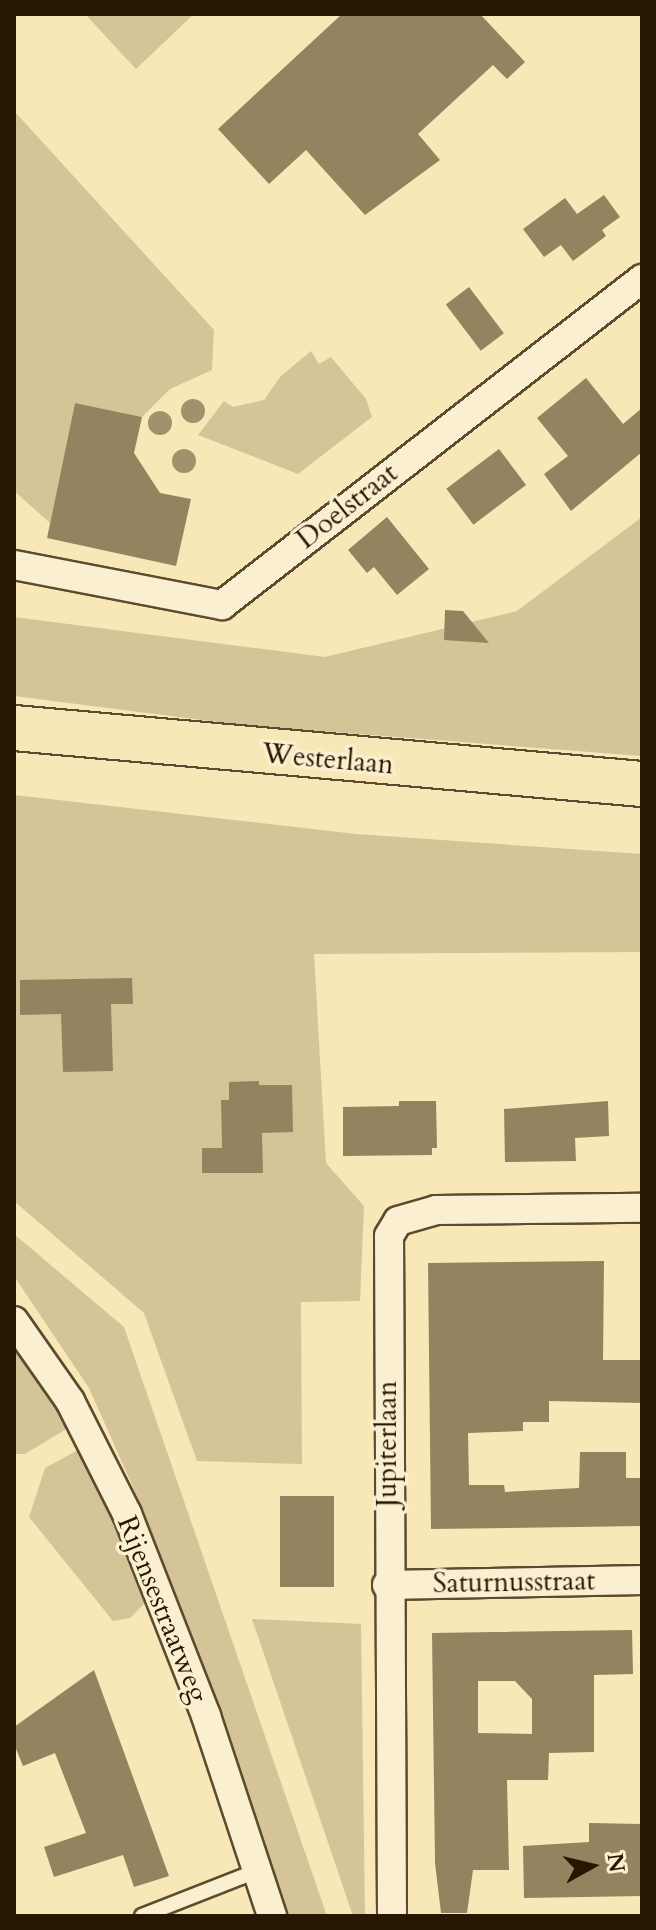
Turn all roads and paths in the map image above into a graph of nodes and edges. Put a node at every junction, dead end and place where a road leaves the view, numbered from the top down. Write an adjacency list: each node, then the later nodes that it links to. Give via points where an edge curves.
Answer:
1 (642, 279): 2 (street, Doelstraat, via 222,605)
2 (14, 565)
3 (14, 728): 4 (main road, Westerlaan)
4 (642, 784)
5 (642, 1208): 8 (street, Jupiterlaan, via 436,1210 398,1221 389,1236)
6 (14, 1321): 9 (street, Rijensestraatweg, via 70,1401 127,1514 206,1716)
7 (642, 1580): 8 (street, Saturnusstraat)
8 (387, 1585): 12 (street, Jupiterlaan)
9 (257, 1871): 10 (lane); 11 (street, Rijensestraatweg)
10 (142, 1916)
11 (272, 1916)
12 (392, 1916)

